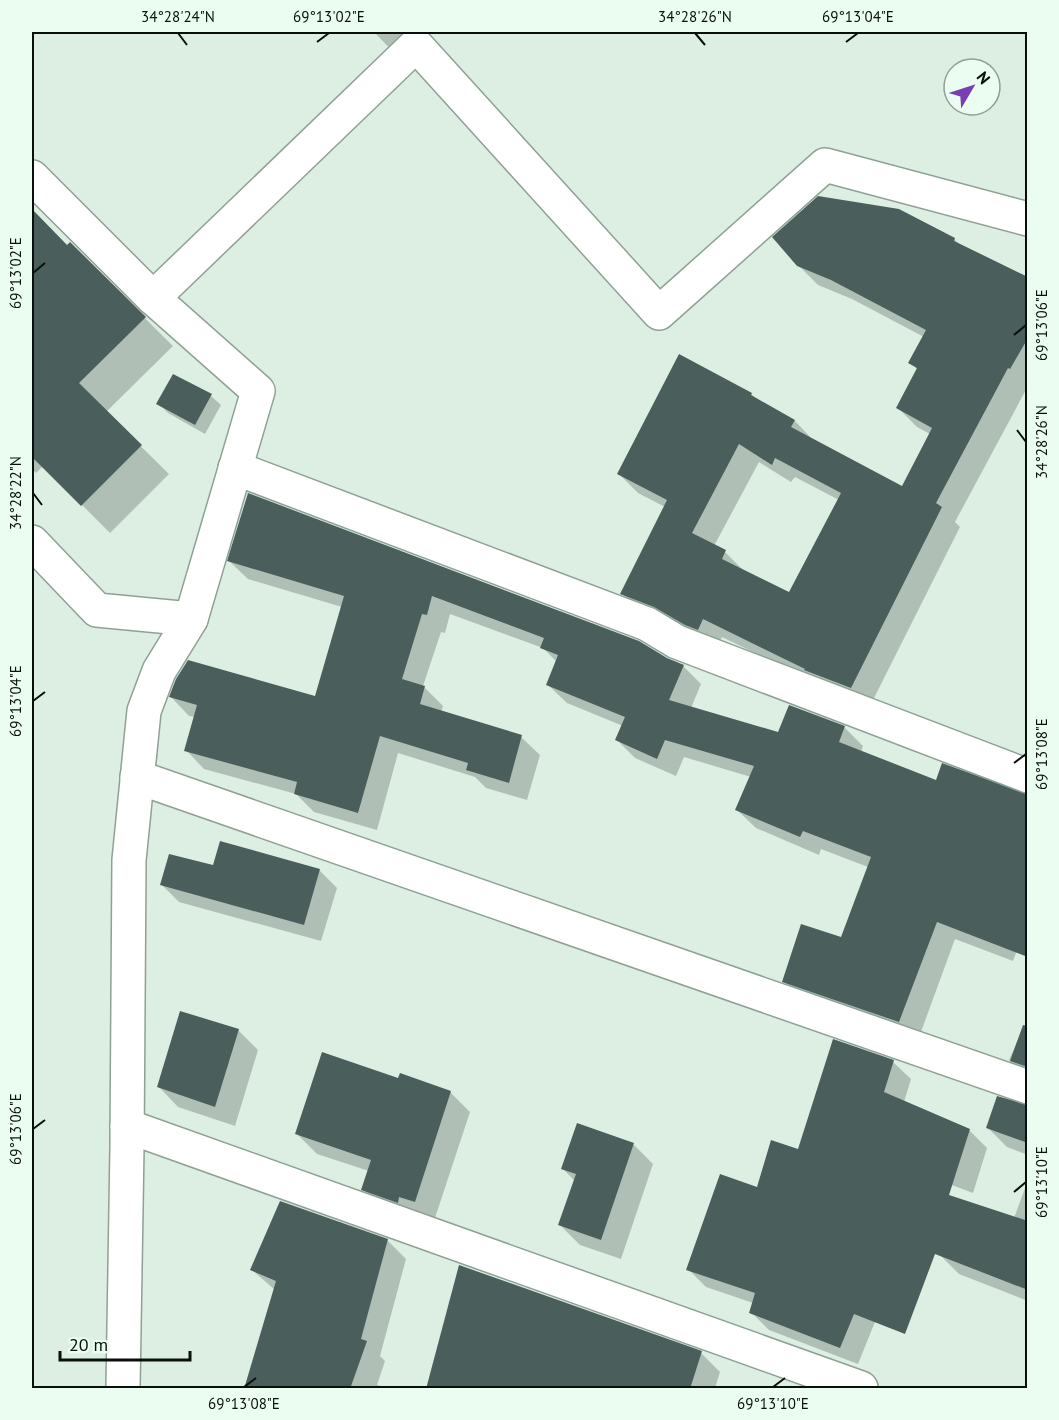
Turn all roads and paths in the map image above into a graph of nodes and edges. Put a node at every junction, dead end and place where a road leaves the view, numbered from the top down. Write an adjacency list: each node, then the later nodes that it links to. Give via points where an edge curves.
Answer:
1 (32, 177): 3 (street)
2 (1028, 219): 3 (street, via 825,165 659,313 416,45)
3 (153, 298): 4 (street, via 258,392)
4 (235, 468): 6 (street); 7 (street, via 647,624 677,642)
5 (32, 542): 6 (street, via 98,610)
6 (191, 619): 8 (street, via 159,671 144,711)
7 (1028, 776)
8 (137, 777): 9 (street); 10 (street, via 129,860)
9 (1028, 1087)
10 (127, 1126): 11 (street); 12 (street)
11 (131, 1386)
12 (861, 1389)

